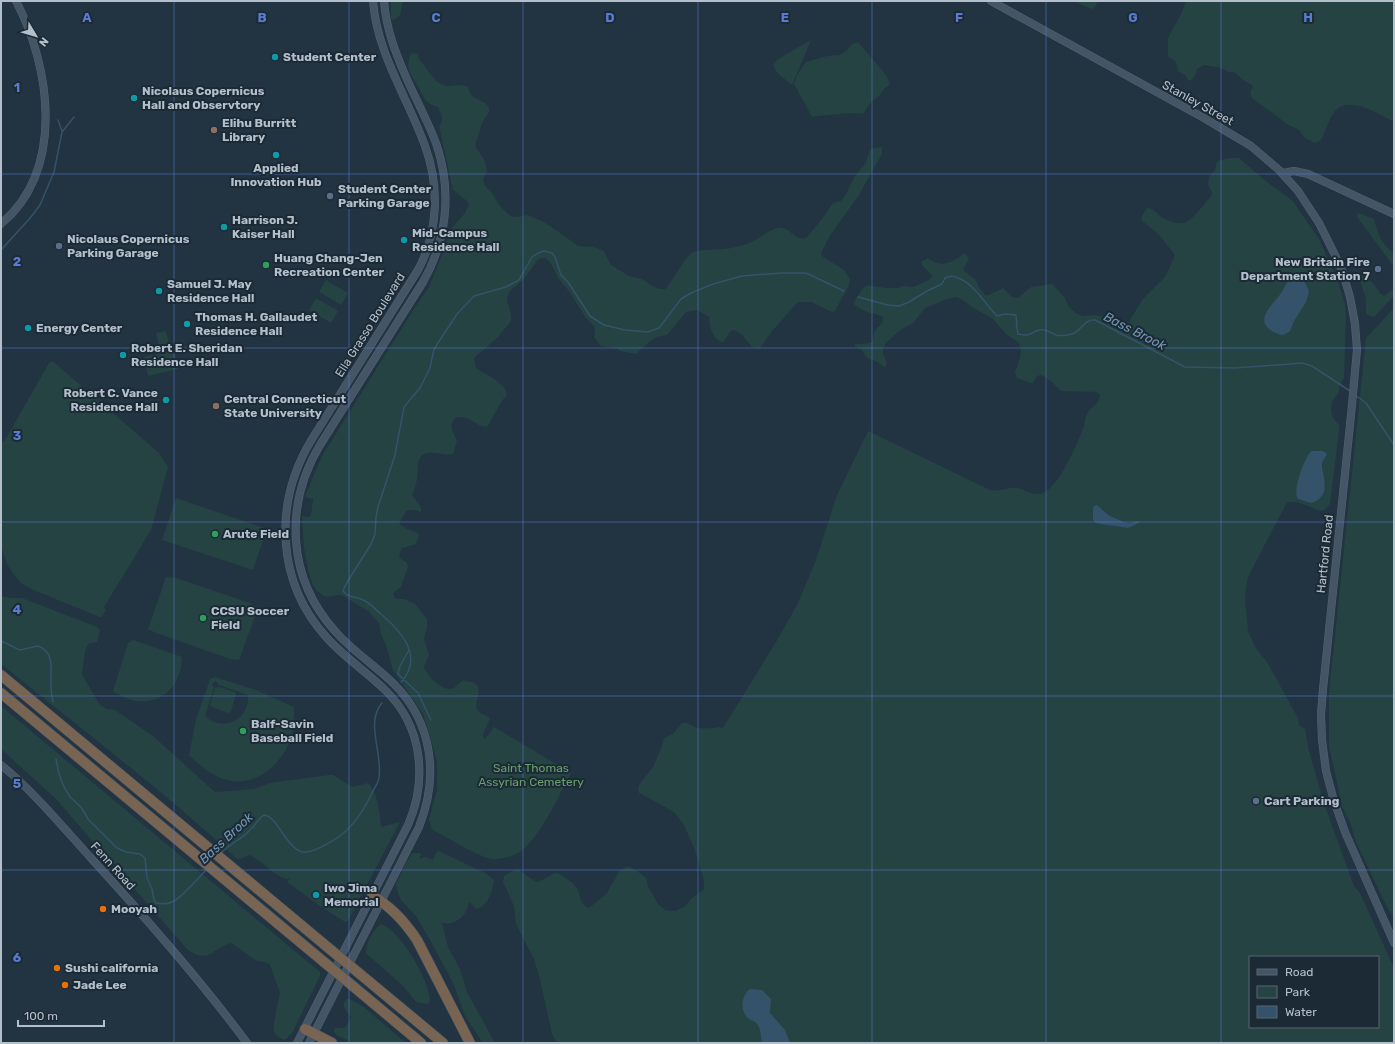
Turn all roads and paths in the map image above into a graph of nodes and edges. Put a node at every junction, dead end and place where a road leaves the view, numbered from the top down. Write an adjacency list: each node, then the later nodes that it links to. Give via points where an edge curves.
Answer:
1 (16, 1): 11 (main road, via 31,33 42,73 45,131 34,179 25,198)
2 (373, 1): 6 (main road, Ella Grasso Boulevard, via 380,42)
3 (384, 1): 5 (main road, Ella Grasso Boulevard, via 390,38)
4 (992, 1): 9 (main road, Stanley Street, via 1219,127 1249,145)
5 (406, 75): 6 (main road); 7 (main road, Ella Grasso Boulevard)
6 (396, 80): 8 (main road, Ella Grasso Boulevard)
7 (409, 83): 8 (main road); 12 (main road, Ella Grasso Boulevard, via 436,143 443,172 445,209 440,244 421,285 311,462 301,489 296,514 298,558 310,594 332,628)
8 (400, 87): 13 (main road, Ella Grasso Boulevard, via 426,147 433,175 435,211 430,240 414,278 302,456 290,488 285,520 288,561 302,602 324,635)
9 (1283, 173): 10 (main road, via 1302,172); 21 (main road, Hartford Road, via 1319,224 1338,260 1352,307 1356,340 1354,388 1323,684 1322,740 1337,814)
10 (1394, 214)
11 (1, 224)
12 (366, 660): 13 (main road); 16 (main road, Ella Grasso Boulevard, via 397,687)
13 (360, 668): 17 (main road, Ella Grasso Boulevard, via 388,693)
14 (1, 675): 29 (highway, bridge)
15 (1, 693): 28 (highway, bridge)
16 (414, 710): 17 (main road); 20 (main road, Ella Grasso Boulevard, via 422,726 428,750 429,791 418,827)
17 (404, 714): 19 (main road, Ella Grasso Boulevard, via 418,750 418,795 410,820)
18 (1, 765): 24 (main road, Fenn Road, via 43,805 150,923)
19 (372, 896): 20 (highway); 22 (main road, Ella Grasso Boulevard)
20 (381, 901): 23 (main road, Ella Grasso Boulevard); 30 (highway, via 396,914 419,943)
21 (1394, 943)
22 (305, 1029): 23 (highway); 25 (main road, Ella Grasso Boulevard)
23 (314, 1034): 26 (main road, Ella Grasso Boulevard); 27 (highway)
24 (247, 1043)
25 (298, 1043)
26 (309, 1043)
27 (332, 1043)
28 (421, 1043)
29 (443, 1043)
30 (470, 1043)

